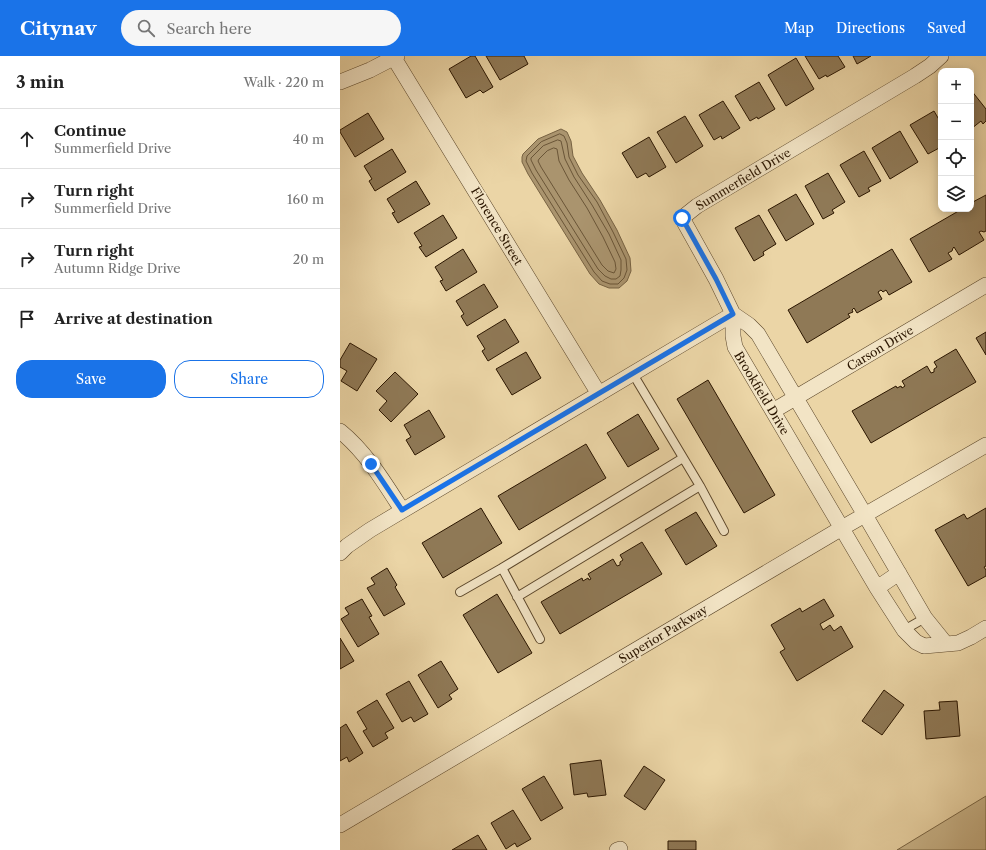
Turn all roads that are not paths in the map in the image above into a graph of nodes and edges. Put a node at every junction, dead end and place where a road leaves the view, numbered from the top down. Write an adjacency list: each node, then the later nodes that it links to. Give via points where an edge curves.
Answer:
1 (942, 56): 5 (street, Summerfield Drive, via 915,76 697,206 682,218)
2 (396, 57): 3 (street); 7 (street, Florence Street)
3 (340, 82)
4 (986, 285): 8 (street, Carson Drive)
5 (733, 314): 6 (street); 8 (street, via 758,334); 9 (street, Brookfield Drive, via 735,347)
6 (633, 374): 7 (street); 12 (lane)
7 (599, 394): 14 (street)
8 (796, 398): 9 (street, Carson Drive); 15 (street)
9 (773, 411): 16 (street, Brookfield Drive)
10 (340, 431): 14 (street, via 358,447)
11 (986, 445): 15 (street, Superior Parkway)
12 (683, 458): 13 (lane); 19 (lane)
13 (700, 486): 17 (lane); 23 (lane)
14 (402, 510): 18 (street, via 346,546)
15 (865, 515): 16 (street, Superior Parkway); 20 (street)
16 (842, 528): 21 (street, Brookfield Drive); 29 (street, Superior Parkway)
17 (724, 531)
18 (340, 553)
19 (502, 568): 22 (lane); 23 (lane)
20 (899, 573): 21 (street); 24 (street)
21 (878, 588): 26 (street, Brookfield Drive)
22 (460, 592)
23 (517, 597): 27 (lane)
24 (925, 618): 26 (lane); 28 (street)
25 (986, 628): 28 (street, Brookfield Drive, via 958,643)
26 (904, 630): 28 (street, Brookfield Drive, via 924,646)
27 (540, 639)
28 (946, 644)
29 (340, 825)

